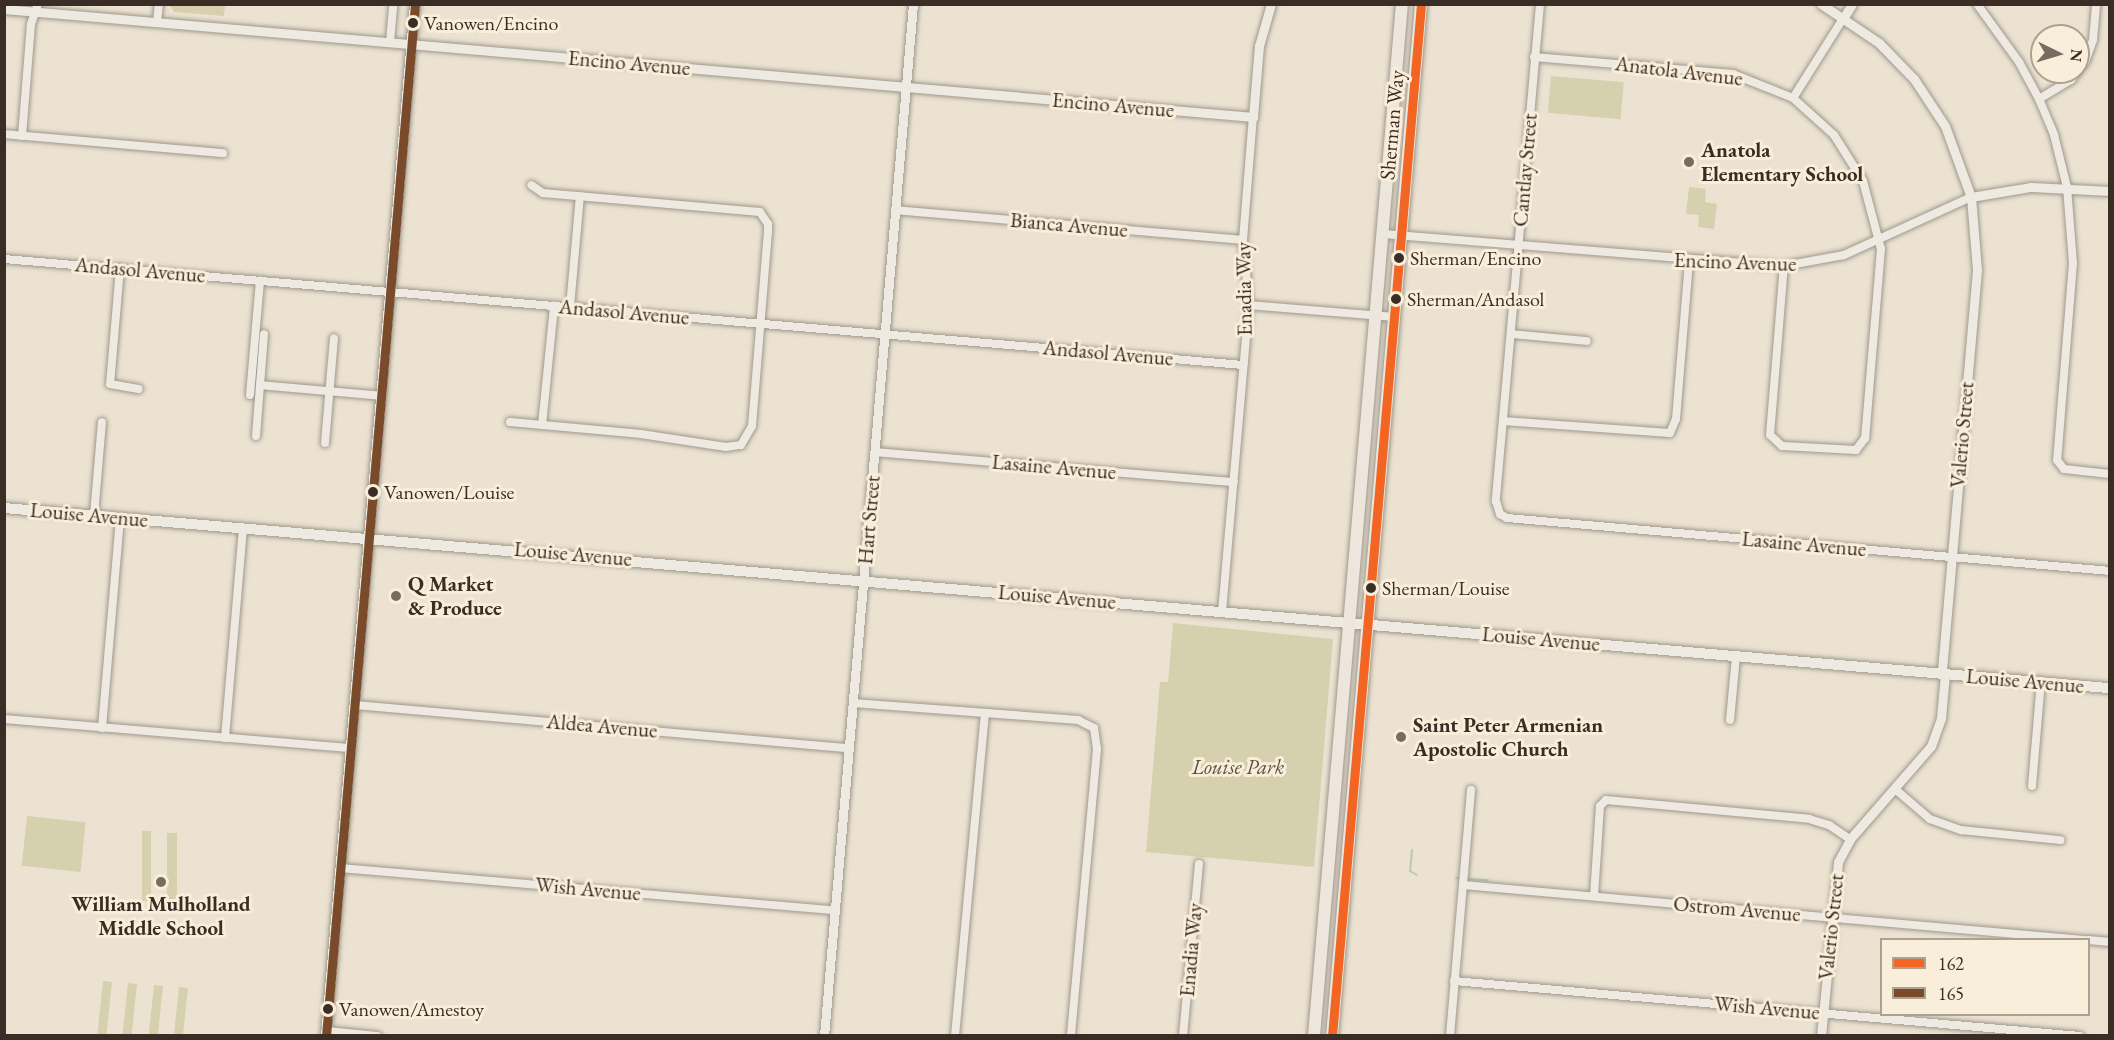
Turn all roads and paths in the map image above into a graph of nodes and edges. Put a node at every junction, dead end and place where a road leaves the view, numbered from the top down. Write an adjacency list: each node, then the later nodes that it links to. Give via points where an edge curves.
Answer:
1 (159, 4): 16 (street)
2 (393, 4): 17 (street)
3 (416, 4): 18 (main road)
4 (913, 4): 20 (street, Hart Street)
5 (1271, 4): 23 (street, Enadia Way, via 1259,46)
6 (1402, 4): 33 (main road, Sherman Way)
7 (1421, 4): 34 (main road, Sherman Way)
8 (1540, 4): 19 (street, Cantlay Street)
9 (1821, 4): 15 (street, Valerio Street)
10 (1852, 4): 15 (street)
11 (1977, 4): 22 (street, via 2019,62)
12 (2096, 4): 22 (street, via 2085,62 2071,81)
13 (37, 8): 14 (street, Encino Avenue); 16 (street, Encino Avenue); 25 (street)
14 (4, 9)
15 (1844, 17): 21 (street); 31 (street, Valerio Street, via 1897,60 1929,99 1954,146)
16 (157, 22): 17 (street, Encino Avenue)
17 (390, 42): 18 (street, Encino Avenue)
18 (412, 44): 20 (street, Encino Avenue); 43 (main road)
19 (1534, 57): 21 (street, Anatola Avenue, via 1733,74); 37 (street, Cantlay Street)
20 (907, 86): 23 (street, Encino Avenue); 32 (street, Hart Street)
21 (1792, 98): 36 (street, Anatola Avenue, via 1834,135 1854,162 1872,204)
22 (2039, 99): 28 (street, via 2054,135)
23 (1253, 117): 35 (street, Enadia Way)
24 (4, 134): 25 (street)
25 (22, 136): 26 (street)
26 (222, 153)
27 (531, 185): 30 (street, via 543,193)
28 (2067, 187): 29 (street, Encino Avenue); 31 (street, Encino Avenue, via 2013,188); 68 (street, via 2073,263 2056,454 2059,466)
29 (2109, 191)
30 (580, 196): 46 (street); 49 (street, via 752,209 765,218 768,232)
31 (1971, 197): 36 (street, Encino Avenue); 76 (street, Valerio Street, via 1977,270)
32 (896, 210): 35 (street, Bianca Avenue); 51 (street, Hart Street)
33 (1383, 234): 34 (street, Encino Avenue); 47 (main road, Sherman Way)
34 (1401, 236): 37 (street, Encino Avenue); 48 (main road, Sherman Way)
35 (1243, 240): 44 (street, Enadia Way)
36 (1880, 240): 40 (street, Encino Avenue, via 1828,260); 40 (street, Anatola Avenue, via 1865,438 1858,448 1848,451 1782,446 1770,435)
37 (1518, 245): 39 (street, Encino Avenue); 52 (street, Cantlay Street)
38 (4, 259): 41 (street, Andasol Avenue)
39 (1689, 261): 40 (street, Encino Avenue); 61 (street, via 1676,419 1670,433)
40 (1784, 266)
41 (120, 268): 42 (street, Andasol Avenue); 57 (street, via 112,386)
42 (260, 280): 43 (street, Andasol Avenue); 59 (street)
43 (392, 291): 45 (street, Andasol Avenue); 60 (main road)
44 (1249, 304): 47 (street); 55 (street, Enadia Way)
45 (554, 306): 46 (street, Andasol Avenue); 64 (street)
46 (570, 307): 49 (street, Andasol Avenue)
47 (1376, 316): 48 (street); 80 (main road, Sherman Way)
48 (1394, 317): 81 (main road, Sherman Way)
49 (759, 323): 51 (street, Andasol Avenue); 64 (street, via 752,426 741,445 717,446)
50 (264, 334): 56 (street)
51 (885, 334): 55 (street, Andasol Avenue); 67 (street, Hart Street)
52 (1510, 334): 54 (street); 61 (street, Cantlay Street)
53 (334, 338): 58 (street)
54 (1587, 341)
55 (1244, 365): 69 (street, Enadia Way)
56 (260, 385): 58 (street); 65 (street)
57 (139, 389)
58 (330, 391): 60 (street); 66 (street)
59 (250, 395)
60 (383, 396): 75 (main road)
61 (1503, 421): 71 (street, Cantlay Street, via 1496,501)
62 (102, 422): 72 (street)
63 (510, 422): 64 (street)
64 (542, 425)
65 (256, 436)
66 (325, 443)
67 (875, 452): 69 (street, Lasaine Avenue); 78 (street, Hart Street)
68 (2109, 474)
69 (1234, 482): 79 (street, Enadia Way)
70 (4, 508): 72 (main road, Louise Avenue)
71 (1500, 514): 76 (street, Lasaine Avenue, via 1510,519)
72 (94, 516): 73 (main road, Louise Avenue)
73 (120, 518): 74 (main road, Louise Avenue); 91 (street)
74 (243, 528): 75 (main road, Louise Avenue); 92 (street)
75 (371, 538): 78 (main road, Louise Avenue); 87 (main road)
76 (1952, 557): 77 (street, Lasaine Avenue); 83 (street, Valerio Street)
77 (2109, 570)
78 (864, 580): 79 (main road, Louise Avenue); 86 (street, Hart Street)
79 (1222, 612): 80 (main road, Louise Avenue)
80 (1350, 622): 81 (main road, Louise Avenue); 117 (main road, Sherman Way)
81 (1368, 624): 82 (main road, Louise Avenue); 118 (main road, Sherman Way)
82 (1736, 656): 83 (main road, Louise Avenue); 90 (street)
83 (1943, 674): 84 (main road, Louise Avenue); 96 (street, Valerio Street, via 1934,739)
84 (2041, 682): 85 (main road, Louise Avenue); 95 (street)
85 (2109, 688)
86 (853, 703): 88 (street); 93 (street, Hart Street)
87 (356, 705): 93 (street, Aldea Avenue); 94 (main road)
88 (985, 714): 114 (street); 115 (street, via 1078,720 1094,728 1097,749)
89 (4, 719): 91 (street)
90 (1731, 720)
91 (102, 728): 92 (street)
92 (225, 738): 94 (street)
93 (848, 747): 104 (street, Hart Street)
94 (352, 748): 101 (main road)
95 (2032, 786)
96 (1896, 789): 98 (street, Valerio Street); 99 (street, via 1914,807 1946,825 1970,832)
97 (1471, 790): 102 (street)
98 (1850, 839): 103 (street, via 1829,825 1809,819 1603,801); 105 (street, Valerio Street, via 1836,870)
99 (2060, 840)
100 (1199, 864): 116 (street, Enadia Way)
101 (341, 868): 104 (street, Wish Avenue); 111 (main road)
102 (1463, 885): 103 (street, Ostrom Avenue); 109 (street)
103 (1594, 896): 105 (street, Ostrom Avenue)
104 (834, 910): 113 (street, Hart Street)
105 (1831, 917): 106 (street, Ostrom Avenue); 110 (street, Valerio Street)
106 (2072, 938)
107 (2090, 940): 108 (street)
108 (2109, 942)
109 (1454, 981): 110 (street, Wish Avenue); 119 (street)
110 (1823, 1013): 120 (street, Valerio Street); 121 (street, Wish Avenue)
111 (326, 1033): 112 (street)
112 (377, 1035)
113 (824, 1035)
114 (955, 1035)
115 (1071, 1035)
116 (1183, 1035)
117 (1314, 1035)
118 (1332, 1035)
119 (1450, 1035)
120 (1821, 1035)
121 (2080, 1035)

